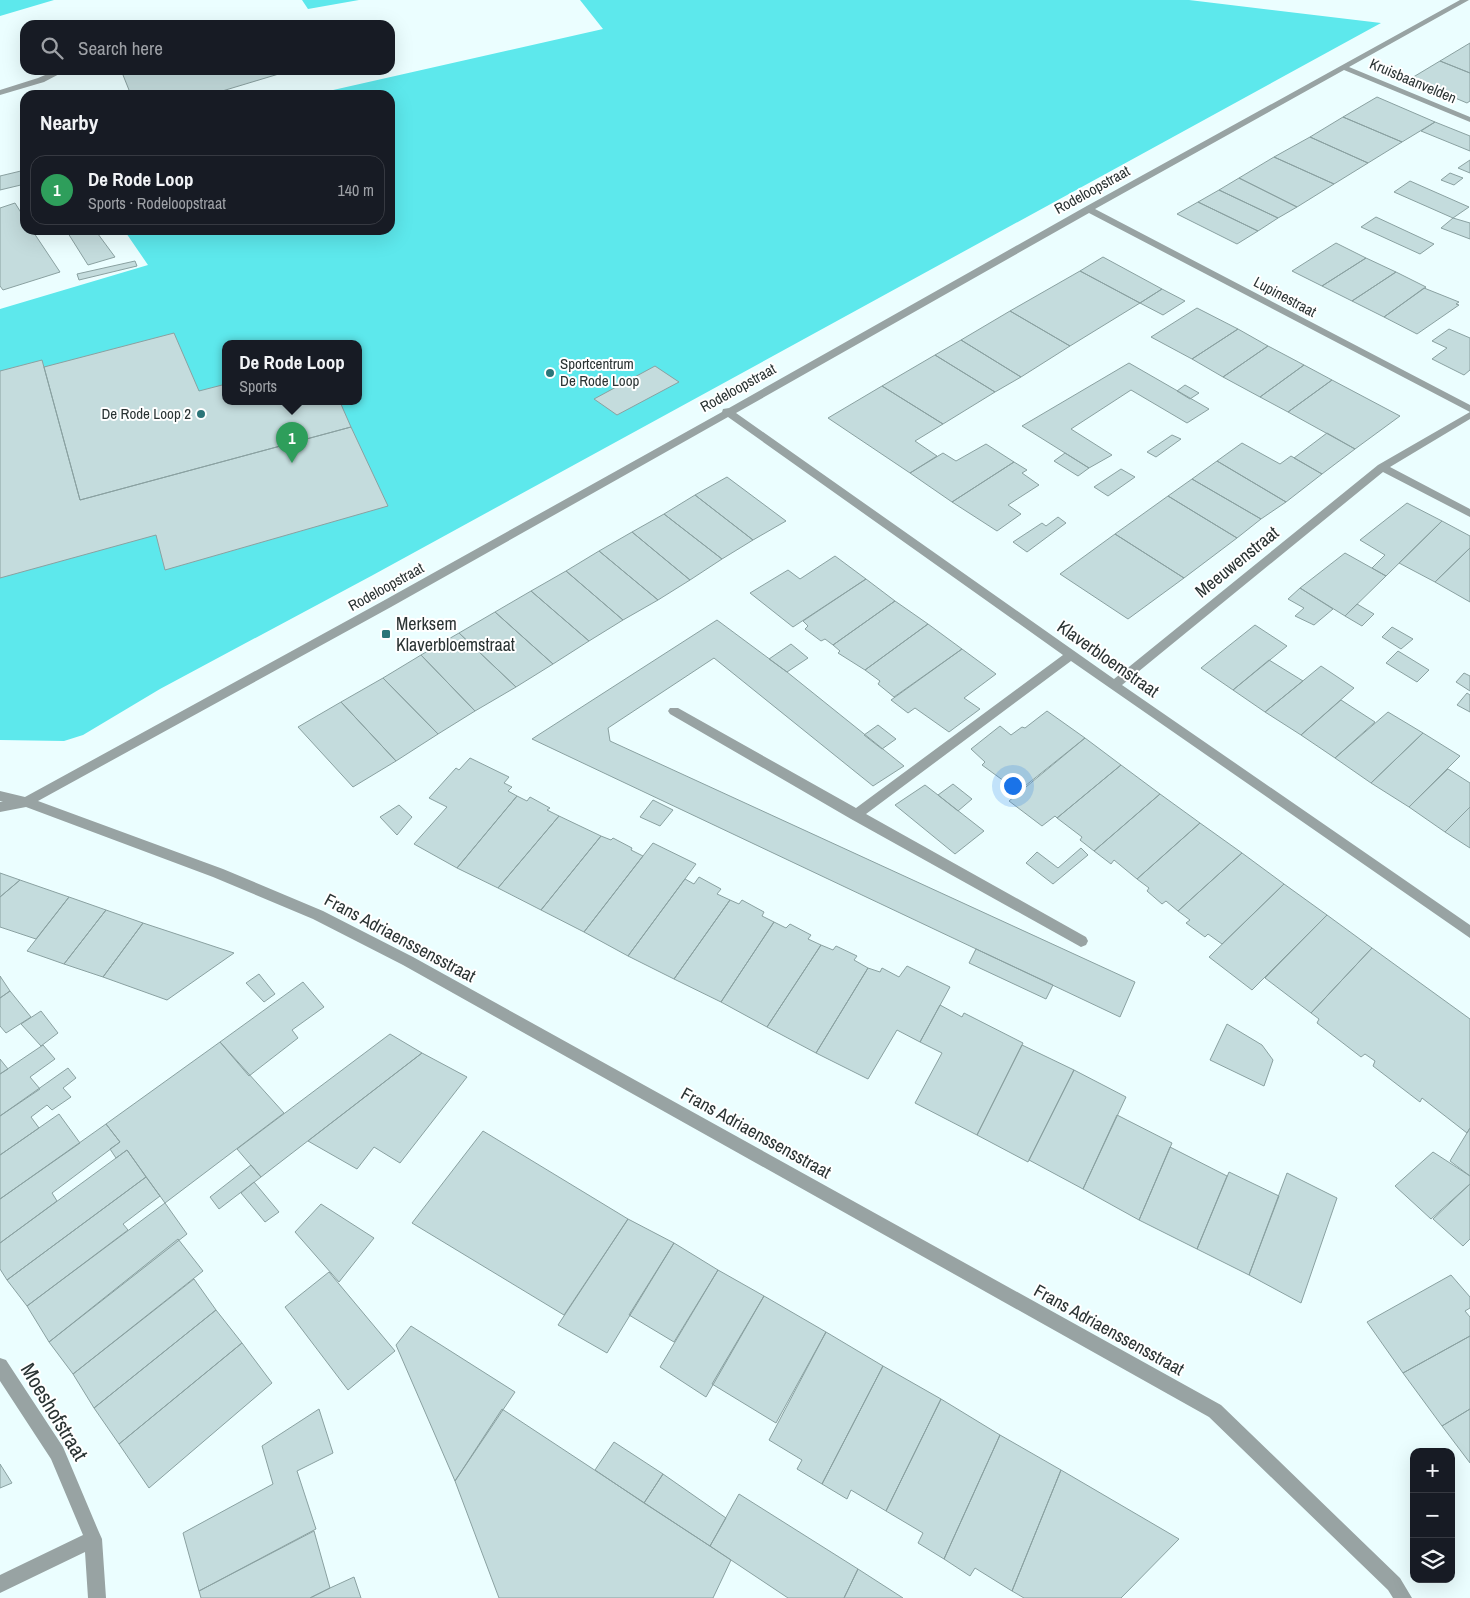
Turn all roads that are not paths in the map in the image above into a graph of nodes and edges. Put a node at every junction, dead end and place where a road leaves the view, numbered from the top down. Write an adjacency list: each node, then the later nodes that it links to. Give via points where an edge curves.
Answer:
1 (1465, 0): 2 (street, Rodeloopstraat)
2 (1345, 68): 5 (street, Kruisbaanvelden); 6 (street, Rodeloopstraat)
3 (52, 75): 4 (street)
4 (0, 93)
5 (1470, 120)
6 (1088, 209): 7 (street, Lupinestraat); 8 (street, Rodeloopstraat)
7 (1470, 409)
8 (727, 411): 12 (street, Klaverbloemstraat); 16 (street, Rodeloopstraat, via 247,683)
9 (1470, 415): 10 (street, Meeuwenstraat)
10 (1382, 467): 11 (street); 13 (street, Meeuwenstraat)
11 (1470, 513)
12 (1071, 655): 13 (street, Klaverbloemstraat); 18 (street)
13 (1114, 685): 19 (street, Klaverbloemstraat)
14 (674, 711): 18 (street)
15 (0, 796): 16 (street, Frans Adriaenssensstraat)
16 (26, 802): 17 (street, Frans Adriaenssensstraat); 25 (street, Frans Adriaenssensstraat, via 218,873 337,925 408,961 1215,1411 1394,1584)
17 (0, 806)
18 (855, 815): 20 (street)
19 (1470, 932)
20 (1081, 942)
21 (0, 1366): 22 (street, Moeshofstraat, via 57,1453)
22 (93, 1539): 23 (street); 24 (street, Moeshofstraat)
23 (0, 1584)
24 (97, 1598)
25 (1403, 1598)

